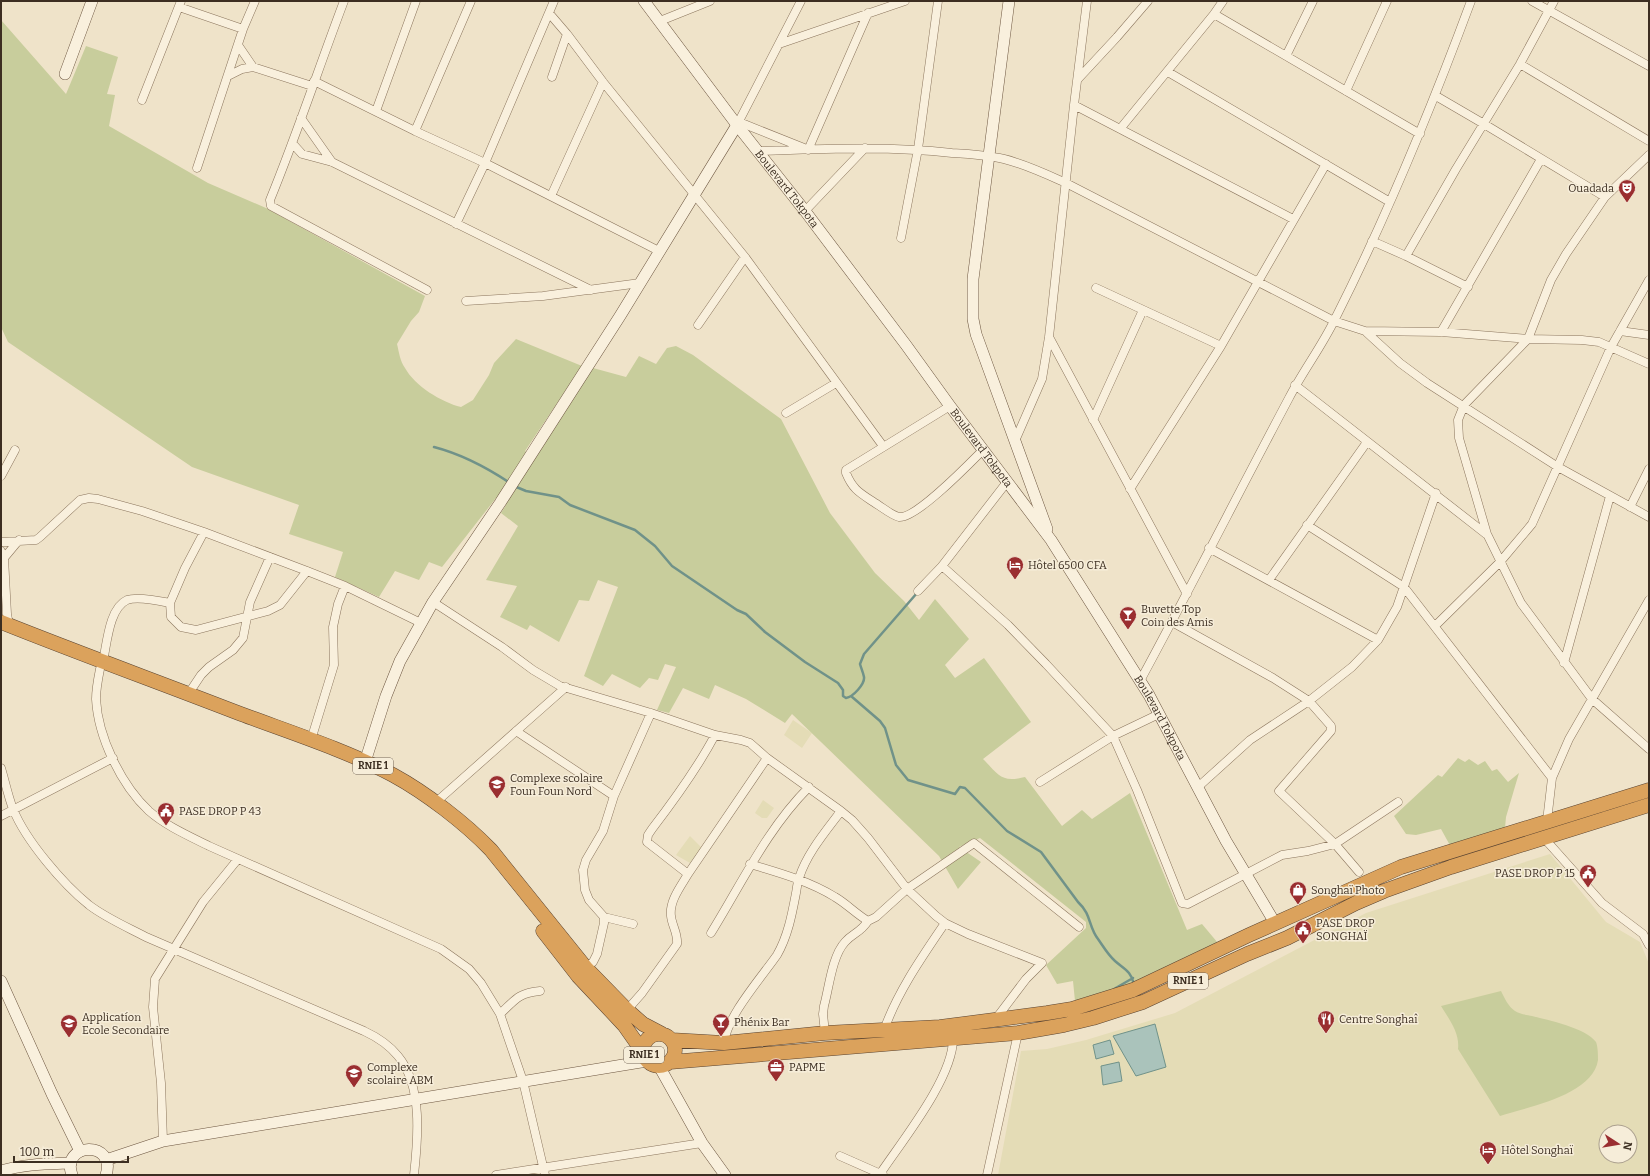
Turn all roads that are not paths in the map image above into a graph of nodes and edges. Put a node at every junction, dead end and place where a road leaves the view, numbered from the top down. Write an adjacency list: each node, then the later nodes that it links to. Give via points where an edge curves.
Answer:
1 (92, 1): 36 (street)
2 (255, 1): 27 (street)
3 (344, 1): 41 (street)
4 (416, 1): 46 (street)
5 (472, 1): 51 (street)
6 (554, 1): 23 (street)
7 (644, 1): 26 (street, Boulevard Tokpota)
8 (710, 1): 26 (street)
9 (801, 1): 29 (street)
10 (905, 1): 24 (street)
11 (938, 1): 56 (street)
12 (1009, 1): 60 (street)
13 (1087, 1): 39 (street)
14 (1148, 1): 39 (street)
15 (1223, 1): 25 (street)
16 (1313, 1): 31 (street)
17 (1387, 1): 42 (street)
18 (1471, 1): 43 (street)
19 (1532, 1): 22 (street)
20 (1554, 1): 22 (street)
21 (180, 4): 27 (street); 44 (street)
22 (1550, 11): 32 (street); 33 (street)
23 (549, 13): 28 (street); 63 (street)
24 (868, 13): 29 (street); 57 (street)
25 (1214, 14): 31 (street); 35 (street)
26 (660, 21): 48 (street, Boulevard Tokpota)
27 (243, 29): 30 (street)
28 (567, 34): 38 (street); 40 (street)
29 (779, 44): 48 (street)
30 (238, 45): 34 (street); 37 (street)
31 (1286, 56): 42 (street)
32 (1520, 64): 49 (street); 53 (street)
33 (1649, 66)
34 (253, 67): 37 (street); 41 (street)
35 (1168, 72): 50 (street); 64 (street)
36 (65, 74)
37 (228, 76): 65 (street)
38 (552, 77)
39 (1078, 79): 45 (street)
40 (603, 82): 67 (street); 68 (street)
41 (313, 83): 46 (street); 47 (street)
42 (1346, 91): 52 (street)
43 (1436, 96): 49 (street); 52 (street)
44 (142, 100)
45 (1074, 105): 50 (street); 66 (street)
46 (376, 111): 51 (street)
47 (301, 118): 54 (street); 62 (street)
48 (738, 124): 57 (street); 58 (street, Boulevard Tokpota); 67 (street)
49 (1484, 124): 61 (street); 77 (street)
50 (1120, 129): 72 (street)
51 (415, 131): 63 (street)
52 (1420, 134): 70 (street)
53 (1649, 140)
54 (293, 144): 62 (street, via 302,154); 84 (street, via 270,200 271,206)
55 (865, 148): 56 (street); 57 (street); 71 (street)
56 (918, 149): 60 (street); 74 (street)
57 (808, 150): 58 (street)
58 (758, 151): 71 (street, Boulevard Tokpota)
59 (1649, 155): 69 (street)
60 (989, 156): 66 (street, via 1018,164); 105 (street, via 973,279 973,319 990,375)
61 (1541, 159): 69 (street); 82 (street)
62 (332, 162): 73 (street)
63 (485, 163): 68 (street); 73 (street)
64 (1326, 164): 70 (street); 72 (street)
65 (197, 168)
66 (1066, 183): 81 (street); 94 (street)
67 (695, 194): 76 (street); 78 (street)
68 (551, 196): 76 (street)
69 (1605, 197): 95 (street, via 1551,280)
70 (1390, 202): 75 (street)
71 (805, 211): 102 (street, Boulevard Tokpota)
72 (1293, 219): 81 (street)
73 (456, 224): 85 (street)
74 (901, 238)
75 (1372, 240): 77 (street); 88 (street)
76 (659, 251): 80 (street)
77 (1406, 256): 82 (street)
78 (745, 257): 89 (street); 99 (street)
79 (1649, 280): 91 (street)
80 (640, 283): 85 (street); 137 (street, via 500,503)
81 (1258, 283): 88 (street); 96 (street)
82 (1468, 287): 92 (street)
83 (1096, 288): 87 (street)
84 (427, 290)
85 (590, 290): 86 (street)
86 (466, 301)
87 (1143, 310): 96 (street); 104 (street)
88 (1334, 321): 90 (street); 100 (street)
89 (698, 325)
90 (1365, 331): 92 (street); 101 (street, via 1400,363)
91 (1620, 331): 93 (street); 97 (street)
92 (1441, 332): 95 (street)
93 (1649, 335)
94 (1049, 337): 104 (street); 105 (street, via 1042,379)
95 (1528, 338): 97 (street, via 1582,340 1599,342); 101 (street)
96 (1221, 346): 114 (street)
97 (1611, 347): 98 (street); 110 (street)
98 (1649, 364)
99 (836, 383): 103 (street); 107 (street)
100 (1295, 386): 106 (street); 125 (street)
101 (1464, 405): 110 (street); 121 (street, via 1458,420 1459,438)
102 (950, 406): 107 (street); 109 (street, Boulevard Tokpota)
103 (786, 413)
104 (1094, 420): 114 (street)
105 (1015, 441): 123 (street)
106 (1367, 442): 115 (street); 119 (street)
107 (883, 446): 109 (street, via 846,470 846,473 851,485 860,493 900,517 908,515 936,496)
108 (15, 450): 112 (street)
109 (983, 450): 113 (street, Boulevard Tokpota)
110 (1558, 467): 116 (street); 128 (street, via 1532,524)
111 (1649, 469): 117 (street)
112 (1, 476)
113 (1007, 482): 123 (street, Boulevard Tokpota); 129 (street)
114 (1130, 489): 135 (street)
115 (1436, 493): 121 (street); 133 (street)
116 (1610, 496): 117 (street); 145 (street)
117 (1630, 507): 118 (street)
118 (1649, 517)
119 (1307, 526): 131 (street); 133 (street)
120 (204, 532): 122 (street, via 142,511 89,498 80,500 36,540); 127 (street); 138 (street)
121 (1487, 534): 128 (street)
122 (20, 540): 124 (street); 126 (street)
123 (1051, 540): 147 (street, Boulevard Tokpota)
124 (1, 542)
125 (1209, 548): 131 (street); 135 (street)
126 (3, 555): 142 (street, via 7,614)
127 (270, 557): 130 (street); 139 (street, via 255,588)
128 (1500, 562): 143 (street); 145 (street, via 1521,603)
129 (942, 566): 134 (street); 156 (street, via 1008,625)
130 (307, 571): 132 (street); 139 (street, via 280,605 268,611)
131 (1269, 580): 144 (street)
132 (345, 586): 141 (street); 157 (street, via 333,627 334,665)
133 (1404, 587): 143 (street); 144 (street, via 1397,607)
134 (918, 591)
135 (1187, 594): 140 (street)
136 (1649, 600): 150 (street)
137 (433, 602): 141 (street); 148 (street, via 533,670)
138 (170, 603): 139 (street, via 172,617 176,623 189,629 196,630); 146 (street, via 136,599 128,600 121,605 115,612)
139 (246, 616): 149 (street, via 243,638 233,650 209,666)
140 (1172, 622): 147 (street); 151 (street, via 1273,678)
141 (421, 623): 161 (street, via 400,661)
142 (4, 626): 146 (highway, RNIE 1)
143 (1435, 626): 163 (street)
144 (1378, 640): 151 (street, via 1352,667)
145 (1564, 663): 150 (street)
146 (101, 665): 149 (highway, RNIE 1); 159 (street, via 96,700 104,740); 207 (highway, RNIE 1, via 348,765 388,783 434,812 495,868 578,976)
147 (1140, 681): 153 (street, Boulevard Tokpota)
148 (566, 688): 152 (street); 154 (street)
149 (189, 693): 157 (highway, RNIE 1)
150 (1592, 699): 158 (street); 163 (street, via 1568,739)
151 (1308, 701): 166 (street, via 1250,740); 177 (street, via 1331,726 1331,731 1279,791)
152 (651, 713): 155 (street); 168 (street)
153 (1159, 714): 156 (street); 166 (street, Boulevard Tokpota)
154 (516, 731): 168 (street); 170 (street)
155 (715, 735): 160 (street, via 750,743); 181 (street, via 686,784 648,835 647,842)
156 (1113, 736): 164 (street); 182 (street, via 1182,903 1188,904)
157 (310, 740): 161 (highway, RNIE 1)
158 (1649, 748)
159 (113, 758): 172 (street); 178 (street, via 126,783 150,812 176,830)
160 (767, 758): 165 (street); 181 (street)
161 (365, 762): 170 (highway, RNIE 1, via 394,776)
162 (1, 768): 172 (street)
163 (1552, 778): 175 (street)
164 (1040, 782)
165 (808, 787): 173 (street); 179 (street, via 787,811)
166 (1198, 787): 182 (street, Boulevard Tokpota)
167 (1649, 790): 175 (highway, RNIE 1)
168 (614, 796): 185 (street, via 603,831 583,870 589,900)
169 (1398, 802): 177 (street)
170 (435, 803): 195 (highway, RNIE 1, via 491,850)
171 (1649, 805): 176 (highway, RNIE 1)
172 (14, 810): 174 (street); 194 (street, via 38,850 71,889 113,920)
173 (841, 810): 183 (street, via 804,865); 184 (street, via 868,838)
174 (1, 816)
175 (1547, 821): 189 (highway, RNIE 1, via 1401,867)
176 (1544, 838): 192 (street, via 1602,903); 203 (highway, RNIE 1, via 1451,867 1356,903 1287,938 1143,1002 1064,1026)
177 (1335, 844): 180 (street); 182 (street, via 1282,855)
178 (238, 859): 194 (street, via 203,902); 199 (street, via 441,950 469,970 481,983)
179 (750, 864): 183 (street); 191 (street)
180 (1359, 872)
181 (688, 874): 198 (street, via 672,904 671,915 678,938 677,944)
182 (1245, 875): 189 (street, Boulevard Tokpota)
183 (799, 879): 186 (street, via 836,898); 206 (street, via 788,928 778,955 733,1018 725,1033)
184 (907, 890): 186 (street); 187 (street); 190 (street, via 974,843)
185 (604, 917): 188 (street); 195 (street, via 597,954)
186 (868, 921): 202 (street, via 861,930 844,942 836,956 824,1006)
187 (945, 923): 200 (street, via 1042,964 1026,979); 201 (street, via 909,977)
188 (633, 924)
189 (1275, 924): 200 (highway, RNIE 1, via 1127,992 1072,1008)
190 (1079, 927)
191 (711, 933)
192 (1646, 933): 193 (street)
193 (1649, 946)
194 (174, 948): 209 (street, via 378,1038 403,1063); 210 (street, via 154,979 153,991)
195 (586, 968): 198 (highway, RNIE 1)
196 (1, 981): 212 (street)
197 (540, 992): 199 (street, via 526,993)
198 (627, 1010): 204 (highway, RNIE 1, via 643,1024)
199 (500, 1014): 208 (street)
200 (995, 1020): 201 (highway, RNIE 1, via 940,1027)
201 (884, 1030): 202 (highway, RNIE 1)
202 (825, 1033): 206 (highway, RNIE 1)
203 (1018, 1033): 205 (highway, RNIE 1); 224 (street)
204 (667, 1037): 206 (highway, RNIE 1); 207 (highway, RNIE 1, via 674,1044 675,1054); 207 (highway, RNIE 1, via 652,1035 643,1047)
205 (953, 1039): 207 (highway, RNIE 1); 218 (street, via 949,1062 934,1093)
206 (724, 1043)
207 (655, 1060): 208 (street); 211 (street)
208 (523, 1081): 209 (street); 217 (street)
209 (415, 1099): 210 (street); 221 (street, via 418,1121)
210 (163, 1141): 214 (street)
211 (702, 1143): 217 (street); 223 (street)
212 (80, 1151): 214 (street, via 92,1149 103,1155); 215 (street)
213 (840, 1156): 218 (street)
214 (106, 1160): 220 (street)
215 (71, 1163): 216 (street, via 38,1164); 219 (street)
216 (1, 1170)
217 (544, 1171): 222 (street)
218 (881, 1174)
219 (72, 1175)
220 (106, 1175)
221 (414, 1175)
222 (496, 1175)
223 (726, 1175)
224 (987, 1175)

